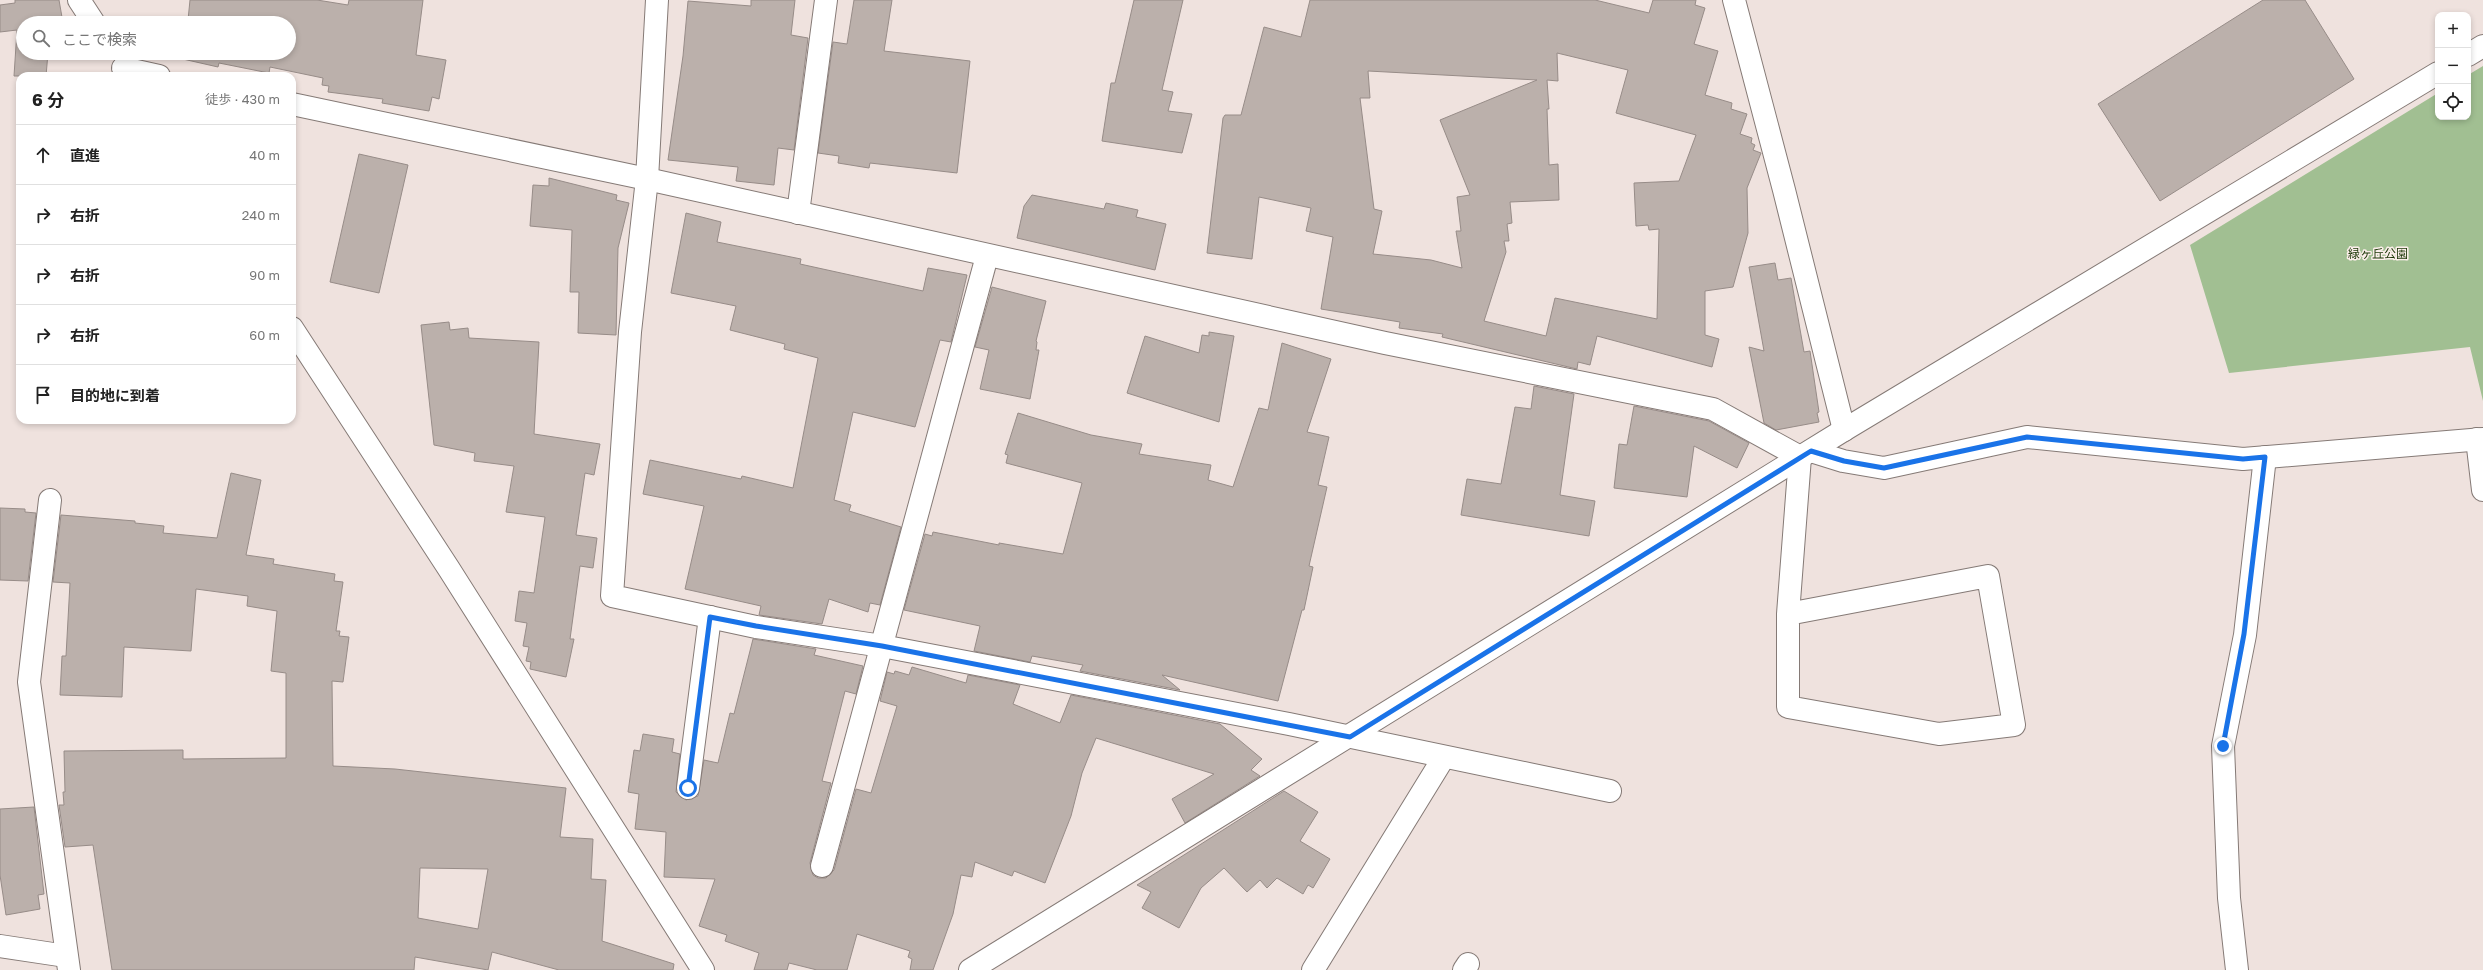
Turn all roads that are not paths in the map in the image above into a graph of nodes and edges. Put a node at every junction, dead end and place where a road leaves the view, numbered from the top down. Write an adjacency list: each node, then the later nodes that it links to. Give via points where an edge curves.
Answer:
1 (79, 0): 5 (street)
2 (657, 0): 12 (street)
3 (826, 0): 13 (street)
4 (1734, 0): 16 (street)
5 (89, 16)
6 (2483, 46): 7 (street)
7 (2471, 54)
8 (121, 66): 9 (street)
9 (144, 72)
10 (2435, 76): 16 (street)
11 (296, 105): 12 (street)
12 (647, 179): 13 (street); 23 (street, via 630,332 612,596)
13 (798, 213): 14 (street)
14 (987, 256): 18 (street, via 1385,343 1713,409); 24 (street)
15 (296, 334): 32 (street)
16 (1844, 430): 18 (street)
17 (2480, 439): 19 (street); 20 (street)
18 (1805, 454): 19 (street, via 1884,468 2027,437 2243,459); 22 (street); 25 (street)
19 (2265, 457): 35 (street, via 2244,634 2223,746 2229,898)
20 (2483, 490)
21 (50, 500): 31 (street, via 29,682)
22 (1788, 614): 22 (street, via 1988,576 2014,725 1939,734 1788,707)
23 (710, 617): 24 (street); 27 (street)
24 (882, 646): 25 (street); 29 (street)
25 (1350, 737): 26 (street); 33 (street)
26 (1444, 757): 28 (street); 34 (street)
27 (688, 788)
28 (1610, 791)
29 (822, 866)
30 (0, 946): 31 (street)
31 (67, 963)
32 (703, 970)
33 (970, 970)
34 (1312, 970)
35 (2237, 970)

